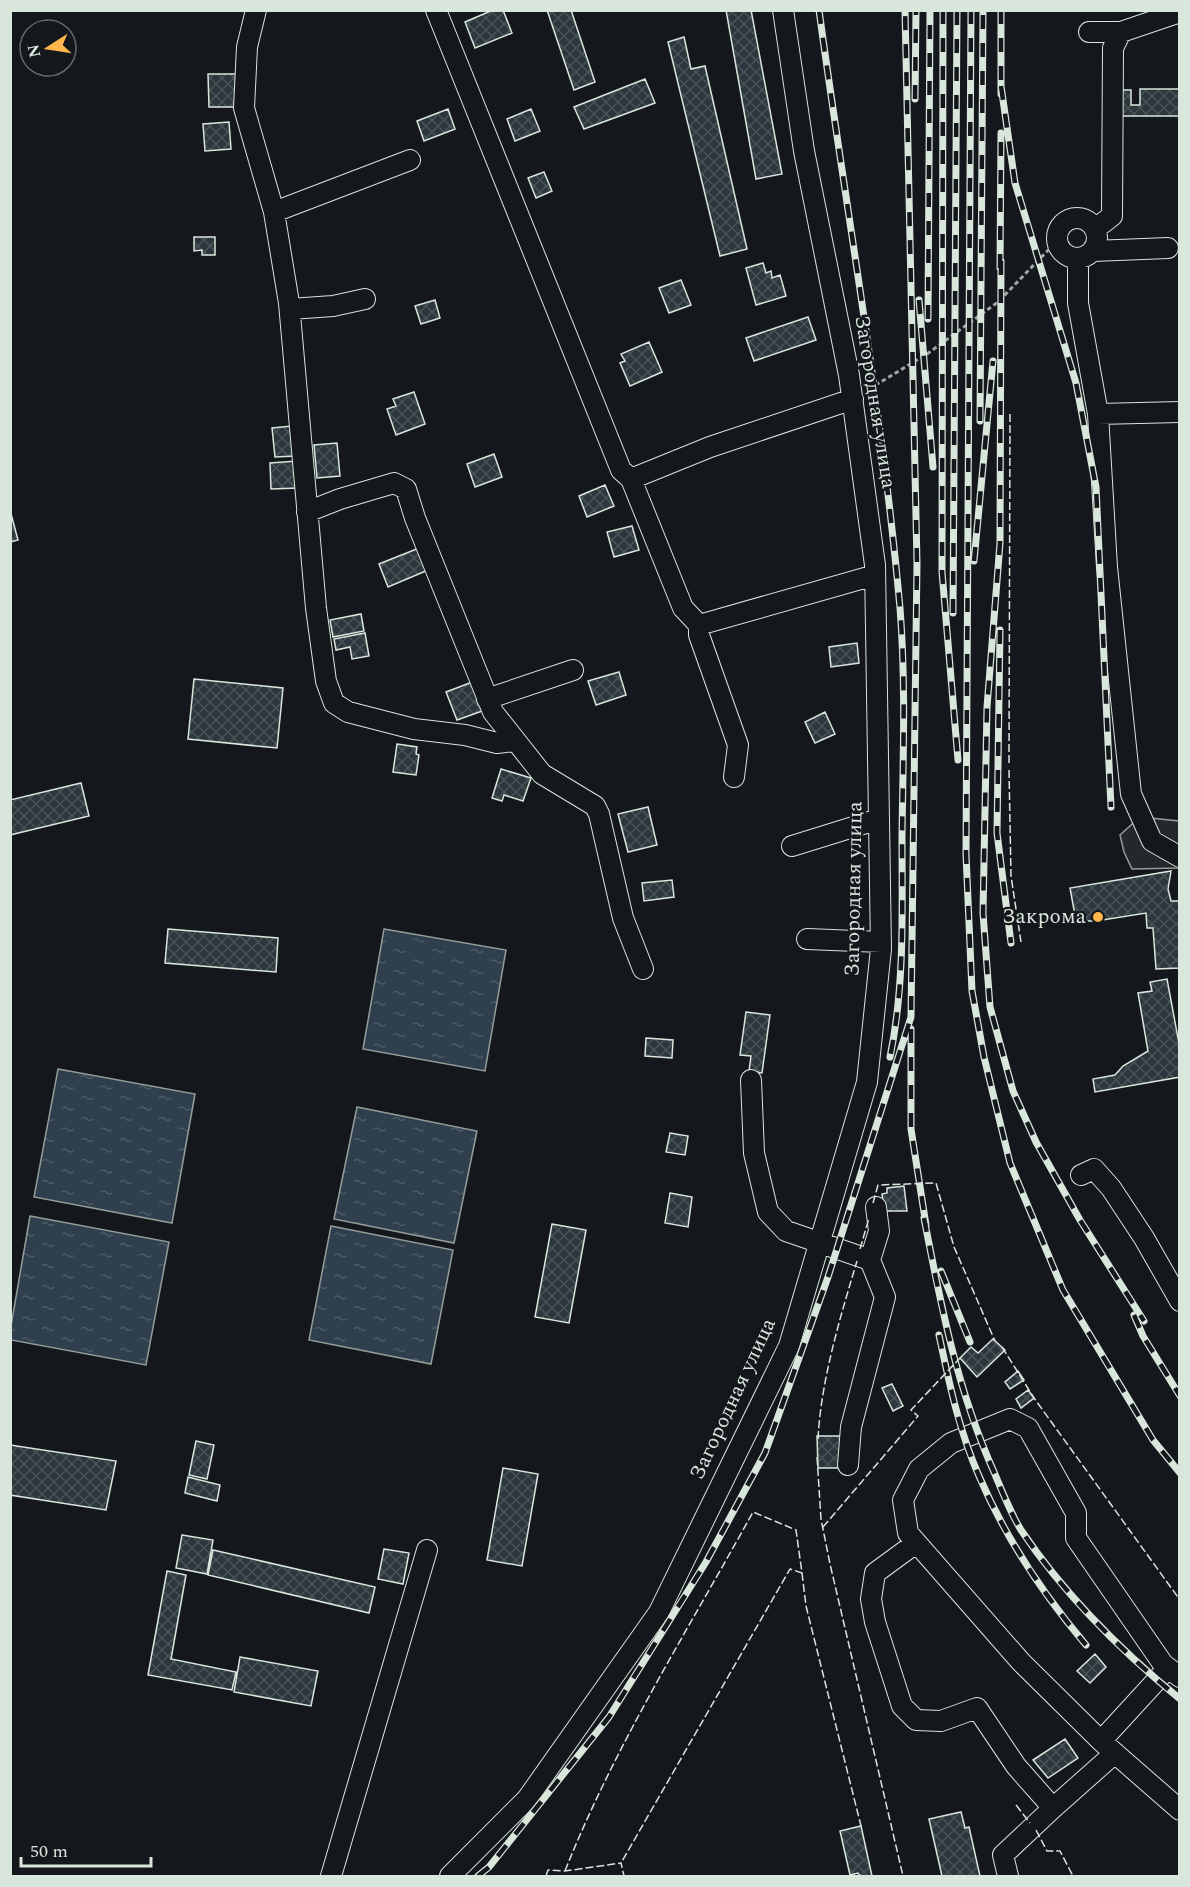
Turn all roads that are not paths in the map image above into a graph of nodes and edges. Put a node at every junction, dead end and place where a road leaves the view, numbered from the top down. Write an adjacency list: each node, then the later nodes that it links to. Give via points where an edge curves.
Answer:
1 (256, 10): 8 (street, via 247,47 244,108)
2 (436, 10): 17 (street, via 621,470)
3 (783, 10): 14 (street, Загородная улица, via 804,152)
4 (1179, 12): 6 (street)
5 (1089, 32): 6 (street)
6 (1121, 32): 9 (street, via 1113,48 1112,216)
7 (410, 160): 8 (street)
8 (274, 212): 13 (street)
9 (1095, 229): 11 (street, via 1097,239); 11 (street, via 1082,219 1070,220 1059,228 1057,241 1063,253)
10 (1168, 248): 11 (street)
11 (1086, 255): 16 (street, via 1078,303)
12 (365, 299): 13 (street)
13 (290, 309): 18 (street)
14 (852, 399): 17 (street); 19 (street, Загородная улица)
15 (1179, 412): 16 (street)
16 (1098, 414): 27 (street, via 1107,567 1131,794 1152,841)
17 (631, 478): 20 (street, via 683,608)
18 (307, 513): 22 (street, via 394,483 406,489); 23 (street, via 317,618 326,681 334,704 348,712 414,729 497,743)
19 (875, 575): 20 (street); 25 (street, Загородная улица)
20 (699, 625): 24 (street, via 699,635 738,745)
21 (573, 670): 22 (street)
22 (487, 699): 23 (street)
23 (514, 741): 30 (street, via 542,774 595,806 623,918)
24 (734, 777)
25 (879, 819): 26 (street); 29 (street, Загородная улица)
26 (792, 846)
27 (1179, 857)
28 (807, 939): 29 (street)
29 (881, 942): 34 (street, Загородная улица, via 867,1082)
30 (643, 969)
31 (752, 1080): 34 (street, via 754,1153 768,1212 786,1231)
32 (1081, 1175): 36 (street, via 1094,1169 1111,1188)
33 (876, 1207): 35 (street, via 879,1231)
34 (820, 1241): 35 (street); 45 (street, Загородная улица, via 789,1346 659,1612 527,1799)
35 (870, 1260): 37 (street, via 885,1297 851,1428)
36 (1179, 1301)
37 (848, 1465)
38 (916, 1543): 40 (street, via 908,1533 903,1500 919,1469 951,1443 1011,1419 1028,1428 1076,1513 1076,1538); 41 (street, via 1021,1662); 42 (street, via 875,1573 871,1599 902,1706 916,1720 941,1721 977,1708 1016,1766)
39 (427, 1550): 44 (street)
40 (1174, 1673): 41 (street)
41 (1108, 1747): 42 (street); 43 (street)
42 (1053, 1808): 46 (street, via 1003,1855)
43 (1179, 1810)
44 (331, 1876)
45 (450, 1876)
46 (1008, 1876)

